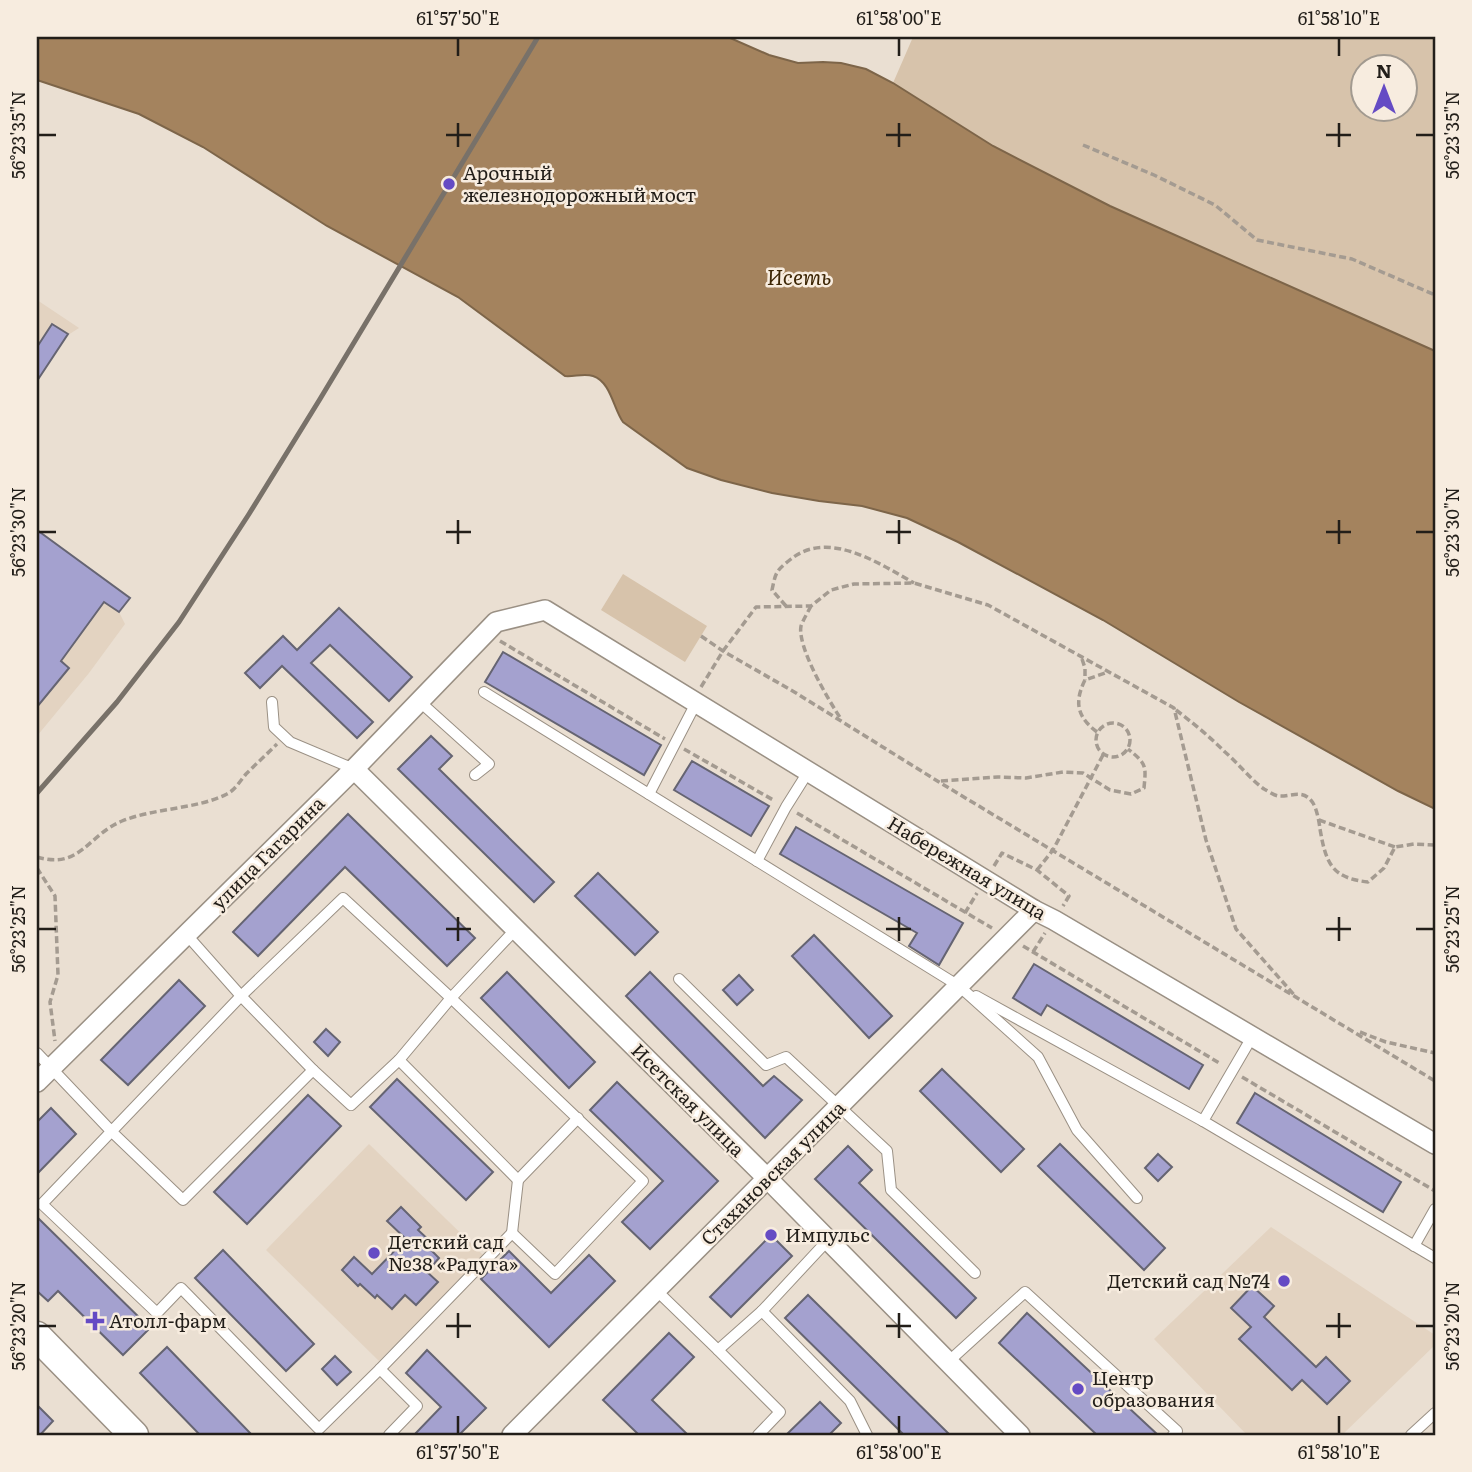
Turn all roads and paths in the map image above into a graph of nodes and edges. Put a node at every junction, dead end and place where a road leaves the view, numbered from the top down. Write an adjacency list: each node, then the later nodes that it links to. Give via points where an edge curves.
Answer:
1 (1083, 145): 2 (path, via 1214,205 1257,240 1352,259)
2 (1435, 295)
3 (914, 583): 4 (path, via 848,550 800,552 776,571 772,590); 5 (path, via 854,584 831,590); 9 (path, via 988,605)
4 (786, 606): 5 (path); 8 (path, via 756,607)
5 (811, 606): 17 (path, via 801,628 806,654)
6 (498, 631): 13 (street, улица Гагарина); 15 (street, Набережная улица, via 545,610); 20 (path)
7 (701, 636): 8 (path)
8 (723, 651): 15 (path); 17 (path)
9 (1081, 657): 10 (path); 11 (path)
10 (1108, 672): 11 (path); 16 (path)
11 (1085, 680): 18 (path, via 1079,694 1080,714)
12 (484, 692): 28 (lane)
13 (419, 701): 23 (street, улица Гагарина); 25 (lane, via 489,764)
14 (272, 702): 19 (lane, via 274,727)
15 (694, 702): 20 (lane); 24 (street, Набережная улица)
16 (1174, 708): 30 (path, via 1263,788 1278,796 1305,795); 45 (path, via 1206,840 1236,929)
17 (842, 721): 27 (path)
18 (1097, 732): 21 (path, via 1105,724 1126,728 1131,738); 22 (path, via 1097,748)
19 (285, 737): 23 (lane); 34 (path, via 230,793 122,821 71,857 55,861)
20 (674, 744): 28 (lane); 29 (path)
21 (1128, 749): 22 (path, via 1121,756); 26 (path, via 1146,769 1144,788 1131,794 1110,790)
22 (1103, 755): 26 (path)
23 (354, 769): 39 (street, Исетская улица); 40 (street, улица Гагарина)
24 (808, 772): 29 (lane); 38 (street, Набережная улица)
25 (475, 775)
26 (1092, 778): 27 (path, via 1063,772); 33 (path)
27 (939, 782): 33 (path)
28 (649, 794): 35 (lane)
29 (786, 807): 35 (lane); 41 (path)
30 (1318, 820): 32 (path); 32 (path, via 1332,868 1351,880 1368,882 1384,868)
31 (1435, 845): 32 (path)
32 (1395, 847)
33 (1054, 850): 37 (path); 45 (path)
34 (37, 857)
35 (757, 861): 43 (lane)
36 (37, 868): 52 (path, via 55,896 58,975 50,1002)
37 (1037, 870)
38 (1034, 910): 41 (street, Стахановская улица); 48 (street, Набережная улица)
39 (515, 930): 46 (lane); 61 (street, Исетская улица)
40 (186, 934): 44 (lane); 52 (street, улица Гагарина)
41 (1008, 937): 43 (street, Стахановская улица); 54 (path)
42 (679, 979): 56 (lane, via 766,1065 786,1057)
43 (958, 986): 56 (street, Стахановская улица); 58 (lane); 64 (lane, via 1038,1057 1077,1130)
44 (241, 996): 46 (lane, via 343,898); 53 (lane); 59 (lane)
45 (1296, 997): 47 (path)
46 (451, 998): 51 (lane); 57 (lane)
47 (1354, 1030): 50 (path); 55 (path)
48 (1252, 1037): 54 (lane); 60 (street, Набережная улица)
49 (37, 1053): 52 (lane)
50 (1435, 1053)
51 (399, 1060): 53 (lane, via 351,1105); 62 (lane)
52 (49, 1070): 59 (lane)
53 (313, 1070): 59 (lane, via 183,1199)
54 (1232, 1071): 58 (lane); 63 (path)
55 (1435, 1081)
56 (839, 1108): 61 (street, Стахановская улица); 70 (lane, via 887,1151 891,1190)
57 (578, 1118): 62 (lane); 66 (lane, via 643,1181 555,1274)
58 (1203, 1121): 68 (lane)
59 (112, 1132): 78 (lane, via 41,1203 157,1313 181,1288)
60 (1435, 1144)
61 (768, 1179): 67 (street, Исетская улица); 71 (street, Стахановская улица)
62 (518, 1180): 66 (lane)
63 (1435, 1191)
64 (1138, 1198)
65 (1435, 1209): 68 (lane)
66 (512, 1233): 76 (lane)
67 (828, 1240): 72 (lane); 75 (street, Исетская улица)
68 (1414, 1246): 69 (lane)
69 (1435, 1258)
70 (975, 1273)
71 (656, 1290): 74 (lane); 81 (street, Стахановская улица)
72 (762, 1311): 74 (lane); 83 (lane, via 850,1401)
73 (37, 1336): 79 (main road)
74 (719, 1350): 82 (lane, via 780,1412)
75 (948, 1362): 84 (street, Исетская улица); 85 (lane, via 1025,1292 1177,1431)
76 (380, 1369): 78 (lane); 80 (lane, via 417,1406)
77 (1435, 1413): 86 (lane)
78 (321, 1432)
79 (134, 1435)
80 (389, 1435)
81 (512, 1435)
82 (758, 1435)
83 (867, 1435)
84 (1020, 1435)
85 (1172, 1435)
86 (1411, 1435)

